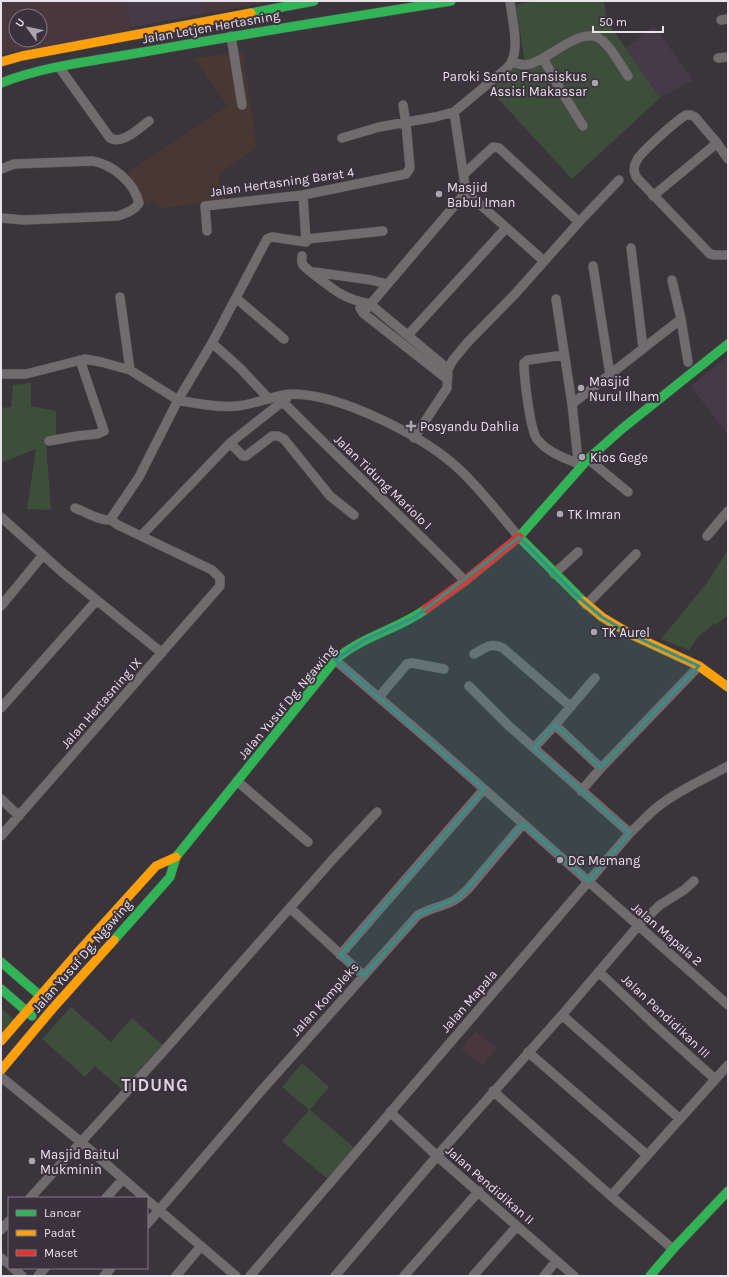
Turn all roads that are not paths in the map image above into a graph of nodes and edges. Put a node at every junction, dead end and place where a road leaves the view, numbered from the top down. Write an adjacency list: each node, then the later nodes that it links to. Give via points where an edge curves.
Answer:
1 (314, 1): 4 (street, Jalan Letjen Hertasning)
2 (451, 1): 4 (street, Jalan Letjen Hertasning)
3 (510, 1): 10 (street, via 515,47)
4 (274, 19): 5 (street, Jalan Letjen Hertasning); 9 (street, Jalan Letjen Hertasning, via 38,53)
5 (231, 36): 11 (street, Jalan Letjen Hertasning); 14 (street)
6 (728, 57): 8 (street)
7 (543, 58): 10 (street, via 530,64); 12 (street, via 585,36 597,36); 19 (street)
8 (718, 58)
9 (1, 62)
10 (512, 62): 16 (street)
11 (58, 67): 13 (street, Jalan Letjen Hertasning); 17 (street, via 110,138 124,138)
12 (628, 76)
13 (1, 83)
14 (242, 105)
15 (403, 105): 18 (street, Jalan Hertasning Barat 4)
16 (454, 112): 18 (street); 24 (street)
17 (148, 121)
18 (406, 123): 20 (street, via 379,127); 27 (street, Jalan Hertasning Barat 4, via 410,168 406,174)
19 (582, 126)
20 (342, 138)
21 (717, 143): 22 (street); 28 (street); 28 (street, via 695,117 682,117 639,156 636,162 634,174)
22 (728, 159)
23 (1, 169): 29 (street, via 14,164 101,162 125,180 133,189 139,203 129,212 118,216 24,220)
24 (464, 174): 26 (street); 30 (street, via 493,147 500,148)
25 (619, 180): 30 (street)
26 (466, 192): 31 (street); 42 (street)
27 (303, 195): 32 (street, Jalan Hertasning Barat 4, via 205,206); 34 (street)
28 (654, 196): 36 (street, via 710,254)
29 (1, 218)
30 (579, 222): 38 (street)
31 (506, 228): 38 (street); 50 (street)
32 (207, 231)
33 (383, 231): 34 (street)
34 (307, 240): 44 (street, via 269,237)
35 (631, 248): 54 (street)
36 (728, 255)
37 (302, 256): 40 (street, via 303,265)
38 (544, 261): 58 (street, via 467,343)
39 (593, 266): 61 (street)
40 (312, 272): 42 (street); 46 (street, via 339,293)
41 (672, 280): 49 (street)
42 (387, 284): 47 (street)
43 (120, 297): 59 (street)
44 (236, 298): 51 (street); 52 (street)
45 (556, 299): 55 (street)
46 (356, 301): 47 (street); 48 (street)
47 (370, 304): 48 (street); 50 (street)
48 (363, 313): 62 (street)
49 (681, 319): 54 (street); 57 (street)
50 (408, 335): 58 (street)
51 (284, 339)
52 (212, 343): 64 (street); 65 (street)
53 (728, 344): 71 (street, Jalan Yusuf Dg. Ngawing)
54 (643, 348): 61 (street)
55 (564, 355): 67 (street); 72 (street, via 528,360 524,363 531,421 534,435 546,448)
56 (80, 360): 59 (street, via 116,365); 60 (street, via 26,374); 69 (street, via 104,431)
57 (688, 362)
58 (448, 369): 62 (street)
59 (130, 370): 65 (street)
60 (1, 374)
61 (610, 375): 67 (street)
62 (447, 379): 68 (street, via 447,388)
63 (291, 394): 64 (street); 66 (street); 68 (street, via 355,408 382,419)
64 (269, 399): 65 (street, via 226,407)
65 (178, 400): 78 (street, via 139,477)
66 (283, 402): 70 (street); 86 (street, Jalan Tidung Mariolo I)
67 (572, 404): 72 (street)
68 (414, 438): 81 (street, via 460,470)
69 (49, 440)
70 (230, 443): 76 (street, via 246,456 272,436 284,439 330,496); 79 (street)
71 (588, 459): 72 (street, Jalan Yusuf Dg. Ngawing); 73 (street)
72 (579, 466): 81 (street, Jalan Yusuf Dg. Ngawing)
73 (628, 492)
74 (75, 508): 78 (street)
75 (728, 511): 80 (street)
76 (354, 515)
77 (1, 517): 83 (street)
78 (111, 520): 79 (street)
79 (142, 535): 90 (street, Jalan Hertasning IX, via 212,570 220,578 220,586)
80 (707, 536)
81 (519, 537): 85 (street); 86 (street, Jalan Yusuf Dg. Ngawing)
82 (578, 552): 85 (street)
83 (43, 554): 87 (street); 89 (street)
84 (636, 554): 88 (street)
85 (554, 574): 88 (street)
86 (465, 581): 92 (street, Jalan Yusuf Dg. Ngawing, via 415,617 364,640)
87 (97, 600): 90 (street); 100 (street)
88 (586, 605): 93 (street, via 619,628)
89 (1, 606)
90 (162, 653): 110 (street, Jalan Hertasning IX)
91 (474, 654): 99 (street, via 491,645 503,648)
92 (335, 660): 98 (street, Jalan Mapala 2); 105 (street, Jalan Yusuf Dg. Ngawing)
93 (699, 666): 97 (street); 104 (street)
94 (444, 669): 98 (street, via 407,664)
95 (595, 678): 99 (street)
96 (469, 686): 102 (street)
97 (728, 687)
98 (378, 697): 106 (street, Jalan Mapala 2)
99 (571, 707): 101 (street)
100 (1, 708)
101 (555, 725): 102 (street); 104 (street)
102 (534, 748): 107 (street)
103 (728, 766): 112 (street, Jalan Mapala, via 688,787 660,806)
104 (601, 768): 107 (street)
105 (238, 781): 114 (street); 115 (street, Jalan Yusuf Dg. Ngawing)
106 (484, 790): 111 (street, Jalan Mapala 2); 120 (street)
107 (582, 791): 112 (street)
108 (1, 799): 110 (street)
109 (377, 812): 118 (street)
110 (19, 816): 113 (street, Jalan Hertasning IX)
111 (523, 824): 116 (street, Jalan Mapala 2); 124 (street, Jalan Kompleks, via 460,897 418,915)
112 (630, 833): 116 (street, Jalan Mapala)
113 (1, 836)
114 (308, 842)
115 (176, 857): 121 (street, Jalan Yusuf Dg. Ngawing, via 156,866); 121 (street, Jalan Yusuf Dg. Ngawing, via 170,877)
116 (589, 881): 119 (street, Jalan Mapala 2); 139 (street, Jalan Mapala)
117 (694, 881): 119 (street, via 660,905)
118 (290, 908): 120 (street); 141 (street)
119 (638, 926): 123 (street); 127 (street, Jalan Mapala 2)
120 (340, 955): 124 (street)
121 (87, 956): 126 (street, Jalan Yusuf Dg. Ngawing); 128 (street, Jalan Yusuf Dg. Ngawing)
122 (1, 962): 126 (street)
123 (599, 972): 130 (street); 137 (street, Jalan Pendidikan III)
124 (364, 976): 152 (street, Jalan Kompleks)
125 (1, 989): 129 (street)
126 (40, 996): 128 (street); 129 (street, Jalan Yusuf Dg. Ngawing)
127 (728, 1005)
128 (53, 1008): 131 (street, Jalan Yusuf Dg. Ngawing)
129 (26, 1012): 131 (street); 132 (street, Jalan Yusuf Dg. Ngawing)
130 (562, 1015): 133 (street); 140 (street)
131 (40, 1024): 135 (street, Jalan Yusuf Dg. Ngawing)
132 (1, 1041)
133 (528, 1052): 138 (street); 143 (street)
134 (728, 1065): 137 (street)
135 (1, 1070)
136 (1, 1077): 141 (street)
137 (715, 1079): 140 (street)
138 (493, 1091): 142 (street); 147 (street)
139 (390, 1112): 142 (street, Jalan Pendidikan II); 164 (street, Jalan Mapala)
140 (680, 1119): 143 (street)
141 (81, 1142): 144 (street); 148 (street)
142 (437, 1156): 145 (street, Jalan Pendidikan II); 165 (street)
143 (647, 1156): 147 (street)
144 (123, 1179): 149 (street); 150 (street)
145 (478, 1191): 155 (street, Jalan Pendidikan II); 166 (street)
146 (728, 1191): 158 (street)
147 (611, 1196): 158 (street)
148 (31, 1197)
149 (107, 1197)
150 (144, 1197)
151 (148, 1201): 152 (street)
152 (159, 1210): 154 (street, Jalan Kompleks); 157 (street)
153 (8, 1222): 156 (street)
154 (148, 1223)
155 (517, 1226): 159 (street, Jalan Pendidikan II); 167 (street)
156 (1, 1230)
157 (201, 1246): 162 (street); 163 (street)
158 (673, 1249): 170 (street)
159 (556, 1261): 168 (street); 169 (street, Jalan Pendidikan II)
160 (14, 1269): 161 (street)
161 (22, 1276)
162 (176, 1276)
163 (236, 1276)
164 (250, 1276)
165 (335, 1276)
166 (404, 1276)
167 (473, 1276)
168 (544, 1276)
169 (574, 1276)
170 (650, 1276)

